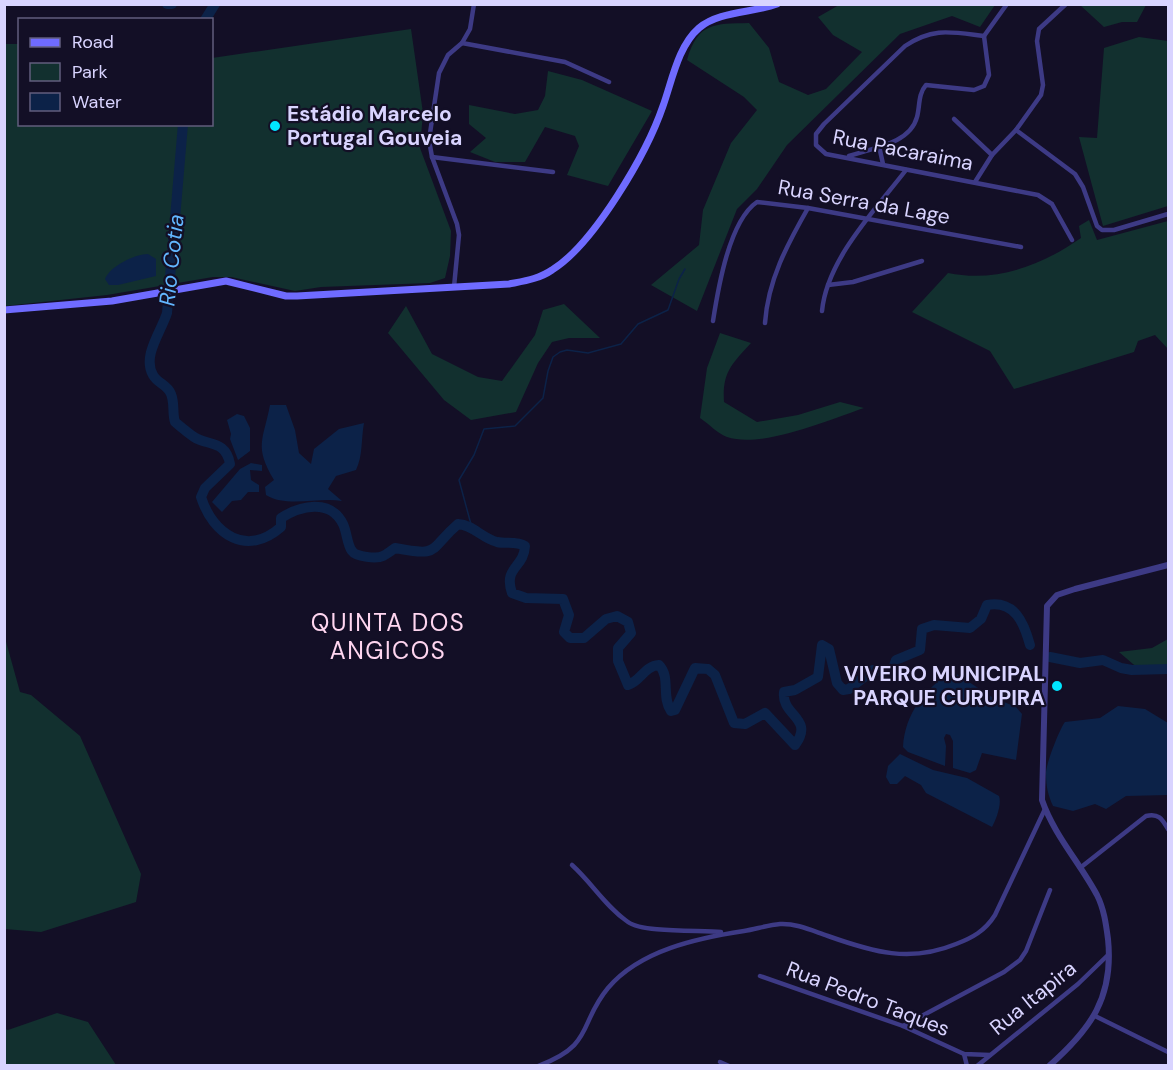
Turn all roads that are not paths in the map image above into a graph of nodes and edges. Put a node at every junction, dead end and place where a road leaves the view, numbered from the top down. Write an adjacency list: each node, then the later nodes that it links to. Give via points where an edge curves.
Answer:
1 (474, 4): 7 (street, via 470,29)
2 (777, 4): 5 (main road)
3 (1007, 4): 6 (street)
4 (1066, 4): 10 (street, via 1039,29 1043,92)
5 (764, 6): 26 (main road, via 714,20 691,37 637,162 599,222 562,263 528,281)
6 (984, 36): 11 (street, via 989,75 984,86 974,90 926,85 910,132); 13 (street, Rua Pacaraima, via 935,32 904,46 816,134 821,152)
7 (462, 43): 8 (street, via 565,62); 14 (street, via 448,55 439,73 429,140)
8 (609, 82)
9 (954, 119): 12 (street)
10 (1016, 130): 12 (street); 20 (street, via 1075,174 1102,230)
11 (879, 146): 13 (street); 15 (street)
12 (992, 155): 18 (street)
13 (848, 156): 15 (street, Rua Pacaraima)
14 (432, 157): 17 (street); 26 (street, via 457,224)
15 (883, 164): 16 (street, Rua Pacaraima)
16 (906, 170): 18 (street, Rua Pacaraima); 21 (street)
17 (553, 172)
18 (975, 182): 22 (street, Rua Pacaraima, via 1046,199)
19 (808, 208): 21 (street, Rua Serra da Lage); 29 (street, Rua Serra da Lage, via 764,201 748,209 724,264); 30 (street, via 776,269)
20 (1168, 214)
21 (866, 219): 23 (street, Rua Serra da Lage); 25 (street)
22 (1072, 240)
23 (1021, 247)
24 (922, 261): 25 (street, via 853,282)
25 (828, 285): 28 (street)
26 (454, 287): 27 (main road, via 285,296 226,281 112,301)
27 (4, 310)
28 (822, 311)
29 (713, 321)
30 (765, 324)
31 (1168, 565): 32 (street, via 1057,595 1047,606 1040,789)
32 (1045, 809): 35 (street); 37 (street, via 990,924 973,937 934,953 898,955 790,925)
33 (1168, 829): 35 (street, via 1160,817 1146,816)
34 (572, 865): 37 (street, via 599,896 634,925)
35 (1080, 868): 38 (street, via 1102,906)
36 (1050, 890): 41 (street, via 1020,960)
37 (728, 932): 46 (street, via 668,948 619,978 601,998 575,1046)
38 (1108, 955): 40 (street, via 1108,981); 44 (street, Rua Itapira)
39 (760, 975): 41 (street, Rua Pedro Taques)
40 (1095, 1016): 42 (street); 50 (street, via 1079,1038)
41 (903, 1026): 43 (street, Rua Pedro Taques)
42 (1168, 1052)
43 (964, 1054): 44 (street, Rua Pedro Taques); 48 (street, Rua Pedro Taques)
44 (990, 1055): 49 (street, Rua Itapira)
45 (720, 1062): 47 (street)
46 (538, 1065)
47 (729, 1065)
48 (967, 1065)
49 (977, 1065)
50 (1049, 1065)

